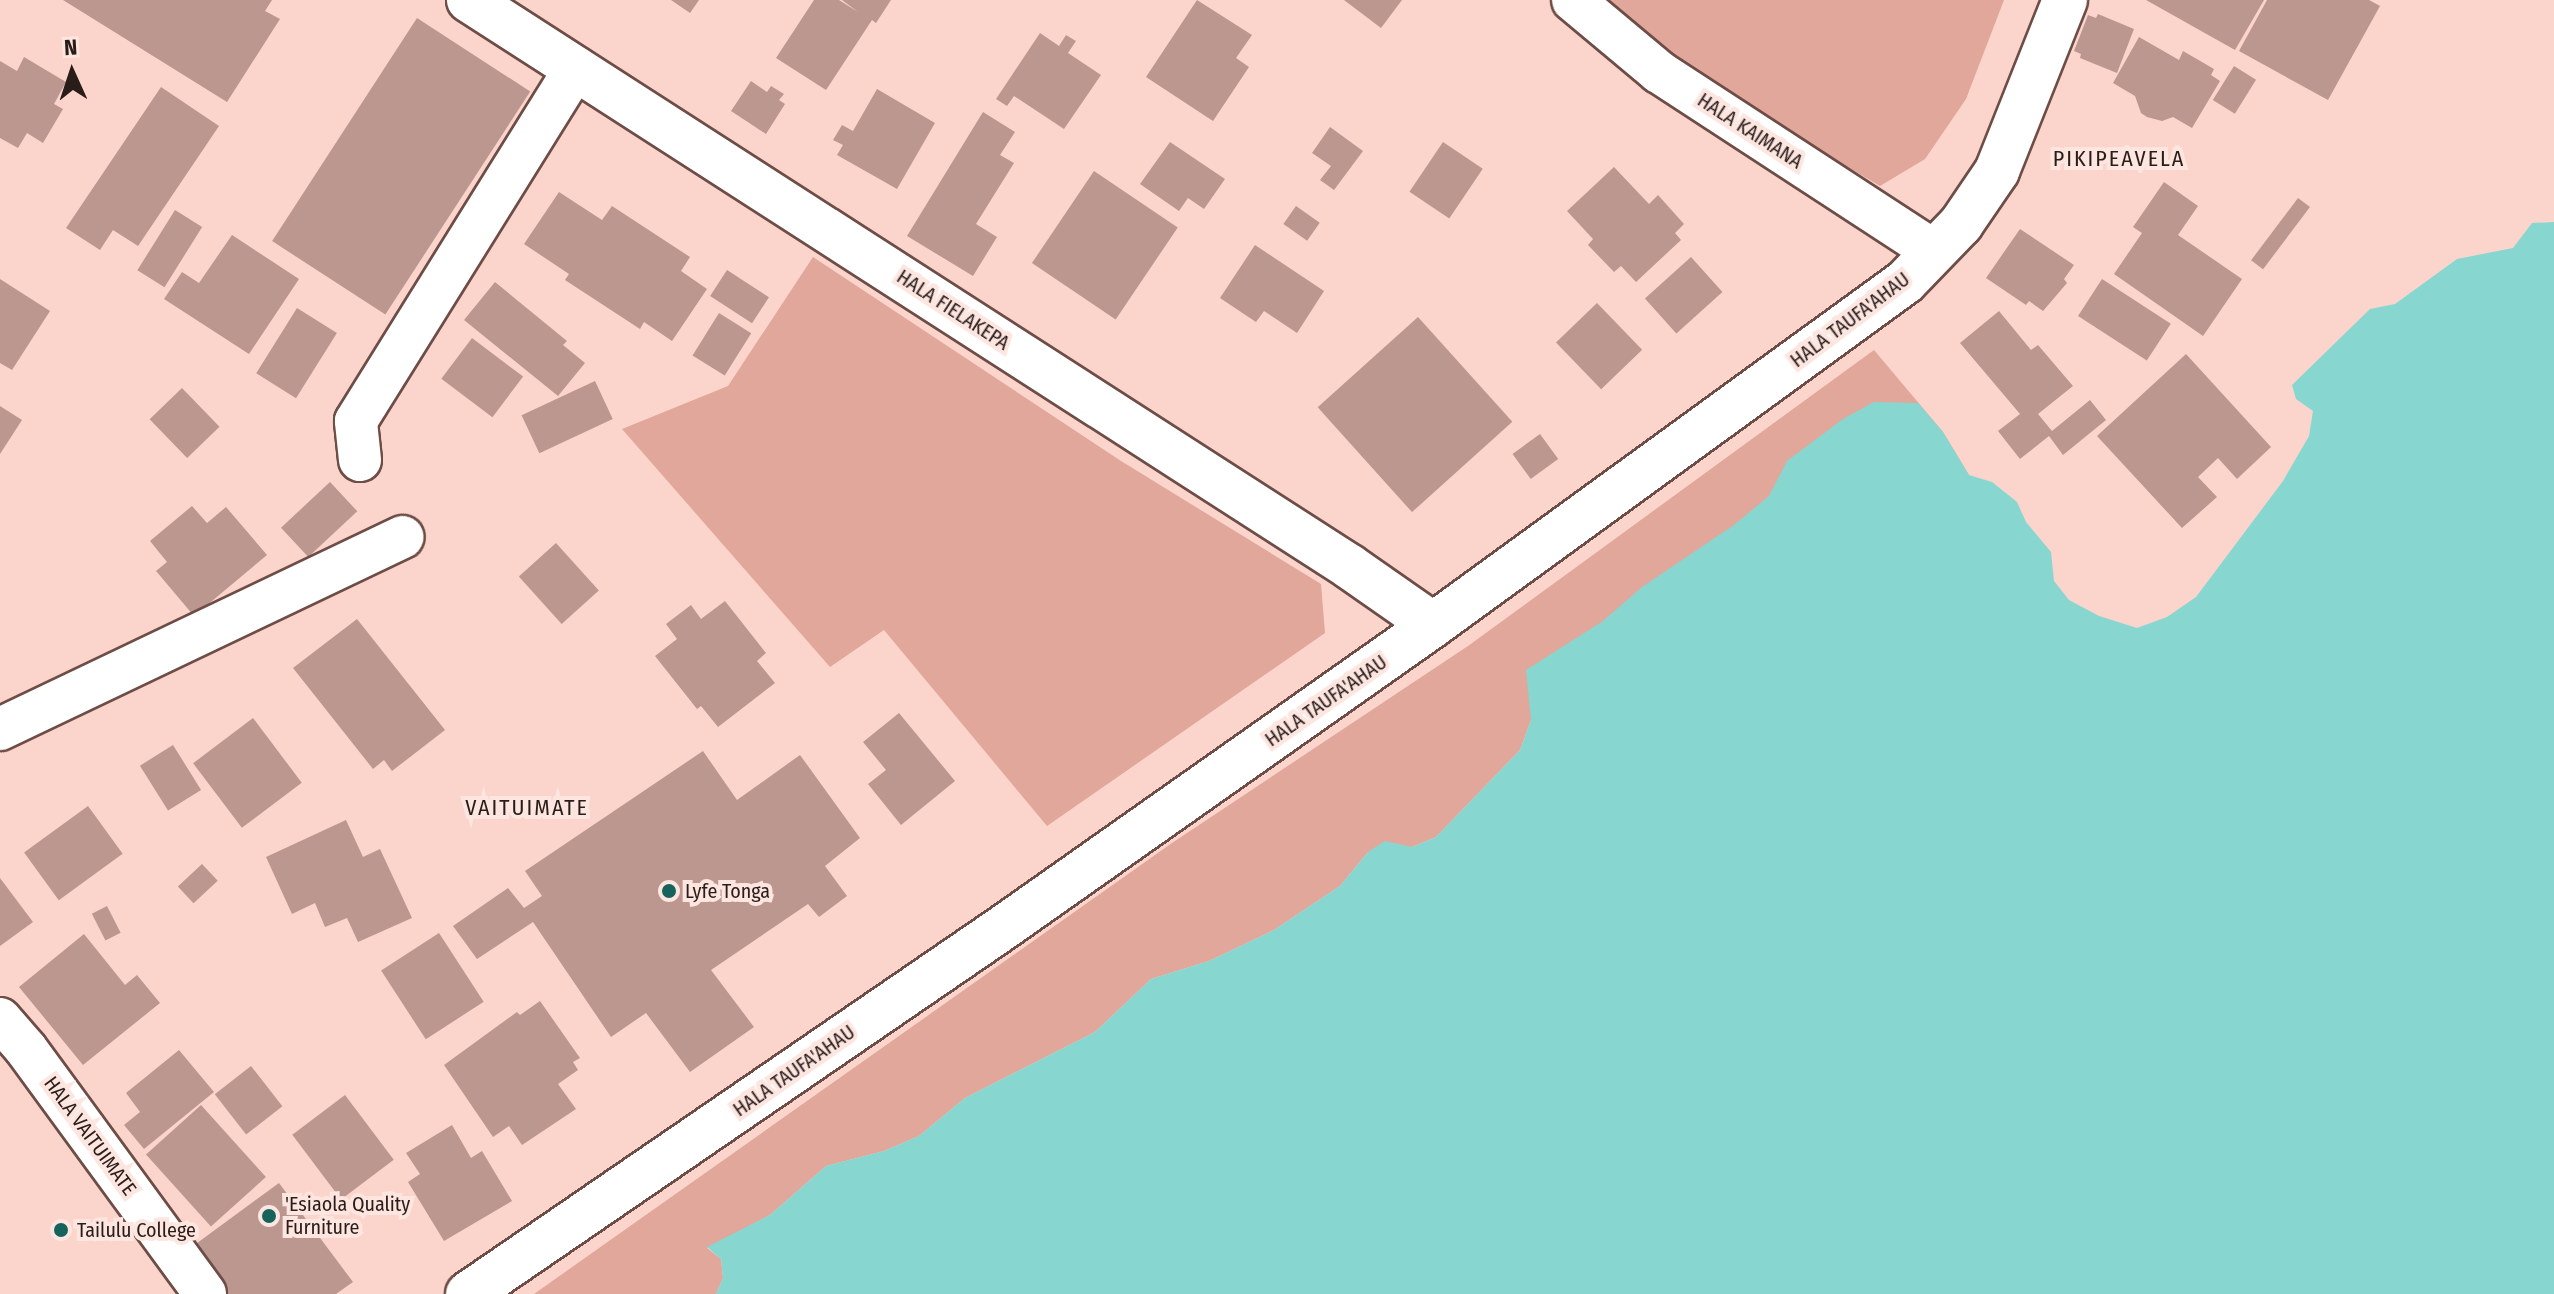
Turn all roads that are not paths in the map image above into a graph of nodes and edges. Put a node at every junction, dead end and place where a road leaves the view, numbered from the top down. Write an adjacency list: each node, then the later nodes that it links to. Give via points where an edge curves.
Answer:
1 (469, 0): 4 (main road, HALA FIELAKEPA)
2 (1573, 0): 5 (street, HALA KAIMANA, via 1659,72)
3 (2065, 0): 5 (main road, HALA TAUFA'AHAU, via 1997,171 1961,224)
4 (576, 68): 6 (street, via 356,421); 8 (main road, HALA FIELAKEPA)
5 (1934, 251): 8 (main road, HALA TAUFA'AHAU, via 1905,282)
6 (360, 460)
7 (403, 537): 9 (street)
8 (1433, 625): 12 (main road, HALA TAUFA'AHAU)
9 (0, 729)
10 (0, 1019): 11 (street, HALA VAITUIMATE)
11 (205, 1294)
12 (468, 1294)

